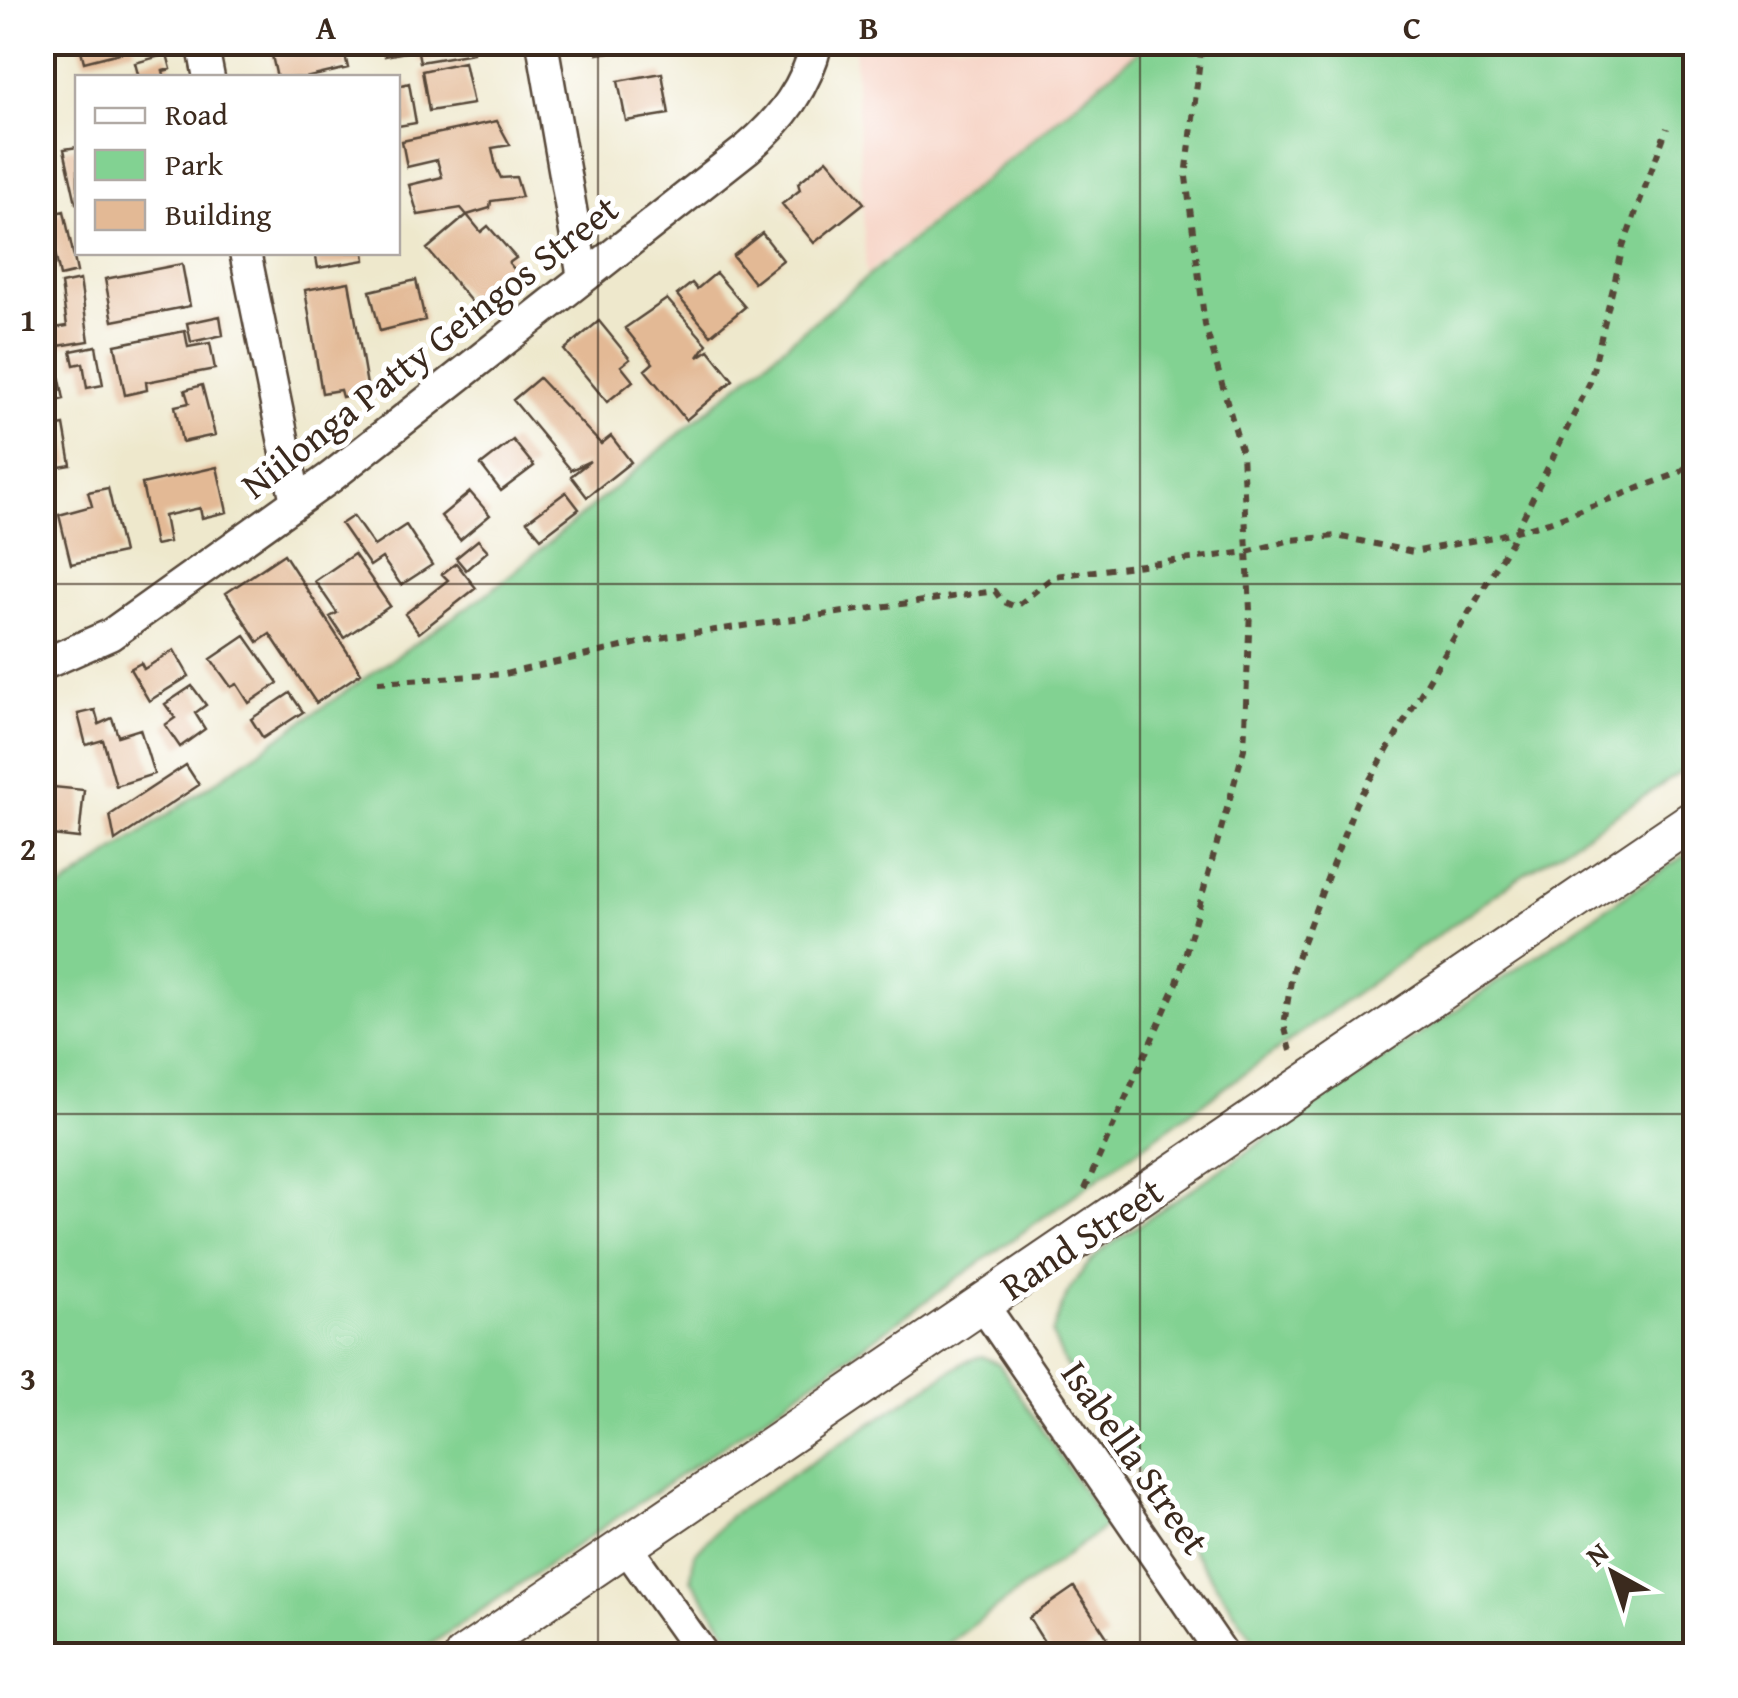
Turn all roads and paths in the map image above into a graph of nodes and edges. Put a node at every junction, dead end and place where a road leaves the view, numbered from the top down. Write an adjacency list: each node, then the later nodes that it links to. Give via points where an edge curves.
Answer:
1 (202, 42): 5 (street)
2 (542, 42): 8 (street)
3 (817, 42): 8 (street, Niilonga Patty Geingos Street, via 804,84 776,124)
4 (1202, 42): 12 (path, via 1186,178 1205,325 1242,452)
5 (208, 75)
6 (1667, 128): 11 (path, via 1623,247 1590,382)
7 (246, 255): 10 (street)
8 (583, 278): 10 (street, Niilonga Patty Geingos Street)
9 (1696, 459): 11 (path, via 1679,474)
10 (296, 502): 13 (street, Niilonga Patty Geingos Street, via 110,635)
11 (1516, 531): 12 (path, via 1413,552 1336,536); 16 (path, via 1356,803 1292,968 1284,1025)
12 (1247, 552): 14 (path, via 1054,576 1016,607 995,590 665,637 505,674); 17 (path, via 1244,749 1178,983)
13 (42, 665)
14 (378, 682)
15 (1696, 818): 18 (street, Rand Street)
16 (1292, 1053)
17 (1082, 1196)
18 (982, 1304): 19 (street, Rand Street); 22 (street, Isabella Street)
19 (627, 1548): 20 (street, Rand Street); 21 (street)
20 (464, 1656)
21 (704, 1656)
22 (1224, 1656)

